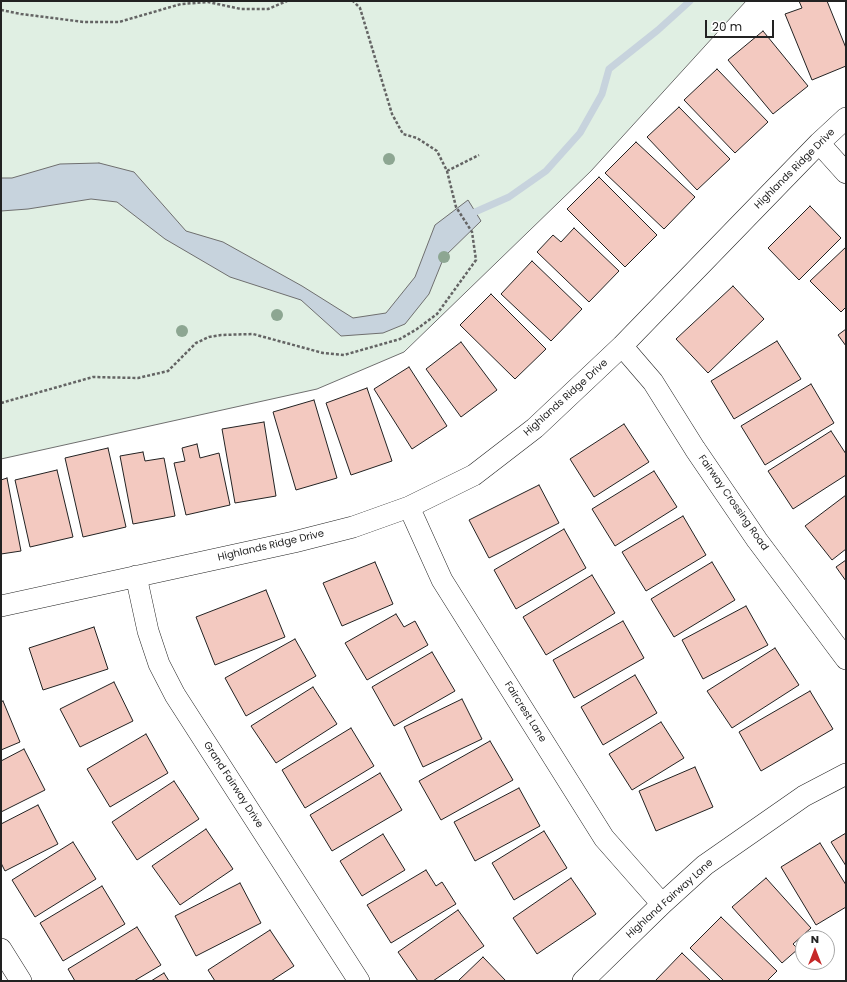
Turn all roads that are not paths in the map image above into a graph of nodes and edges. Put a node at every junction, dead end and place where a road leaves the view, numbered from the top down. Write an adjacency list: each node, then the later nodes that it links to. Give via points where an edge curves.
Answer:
1 (846, 118): 2 (street, Highlands Ridge Drive)
2 (819, 144): 3 (street); 4 (street, Highlands Ridge Drive)
3 (846, 173)
4 (622, 346): 5 (street, Highlands Ridge Drive, via 535,428 480,470); 8 (street, Fairway Crossing Road, via 653,382 695,449 758,540)
5 (409, 507): 6 (street, Highlands Ridge Drive, via 294,542); 10 (street, Faircrest Lane, via 442,580 604,838)
6 (136, 576): 7 (street, Highlands Ridge Drive); 13 (street, Grand Fairway Drive, via 148,631 159,664 175,695)
7 (1, 606)
8 (846, 659)
9 (846, 774): 10 (street, Highland Fairway Lane, via 804,796 705,864)
10 (662, 904): 14 (street, Highland Fairway Lane)
11 (1, 949): 12 (street)
12 (21, 981)
13 (359, 981)
14 (583, 981)

